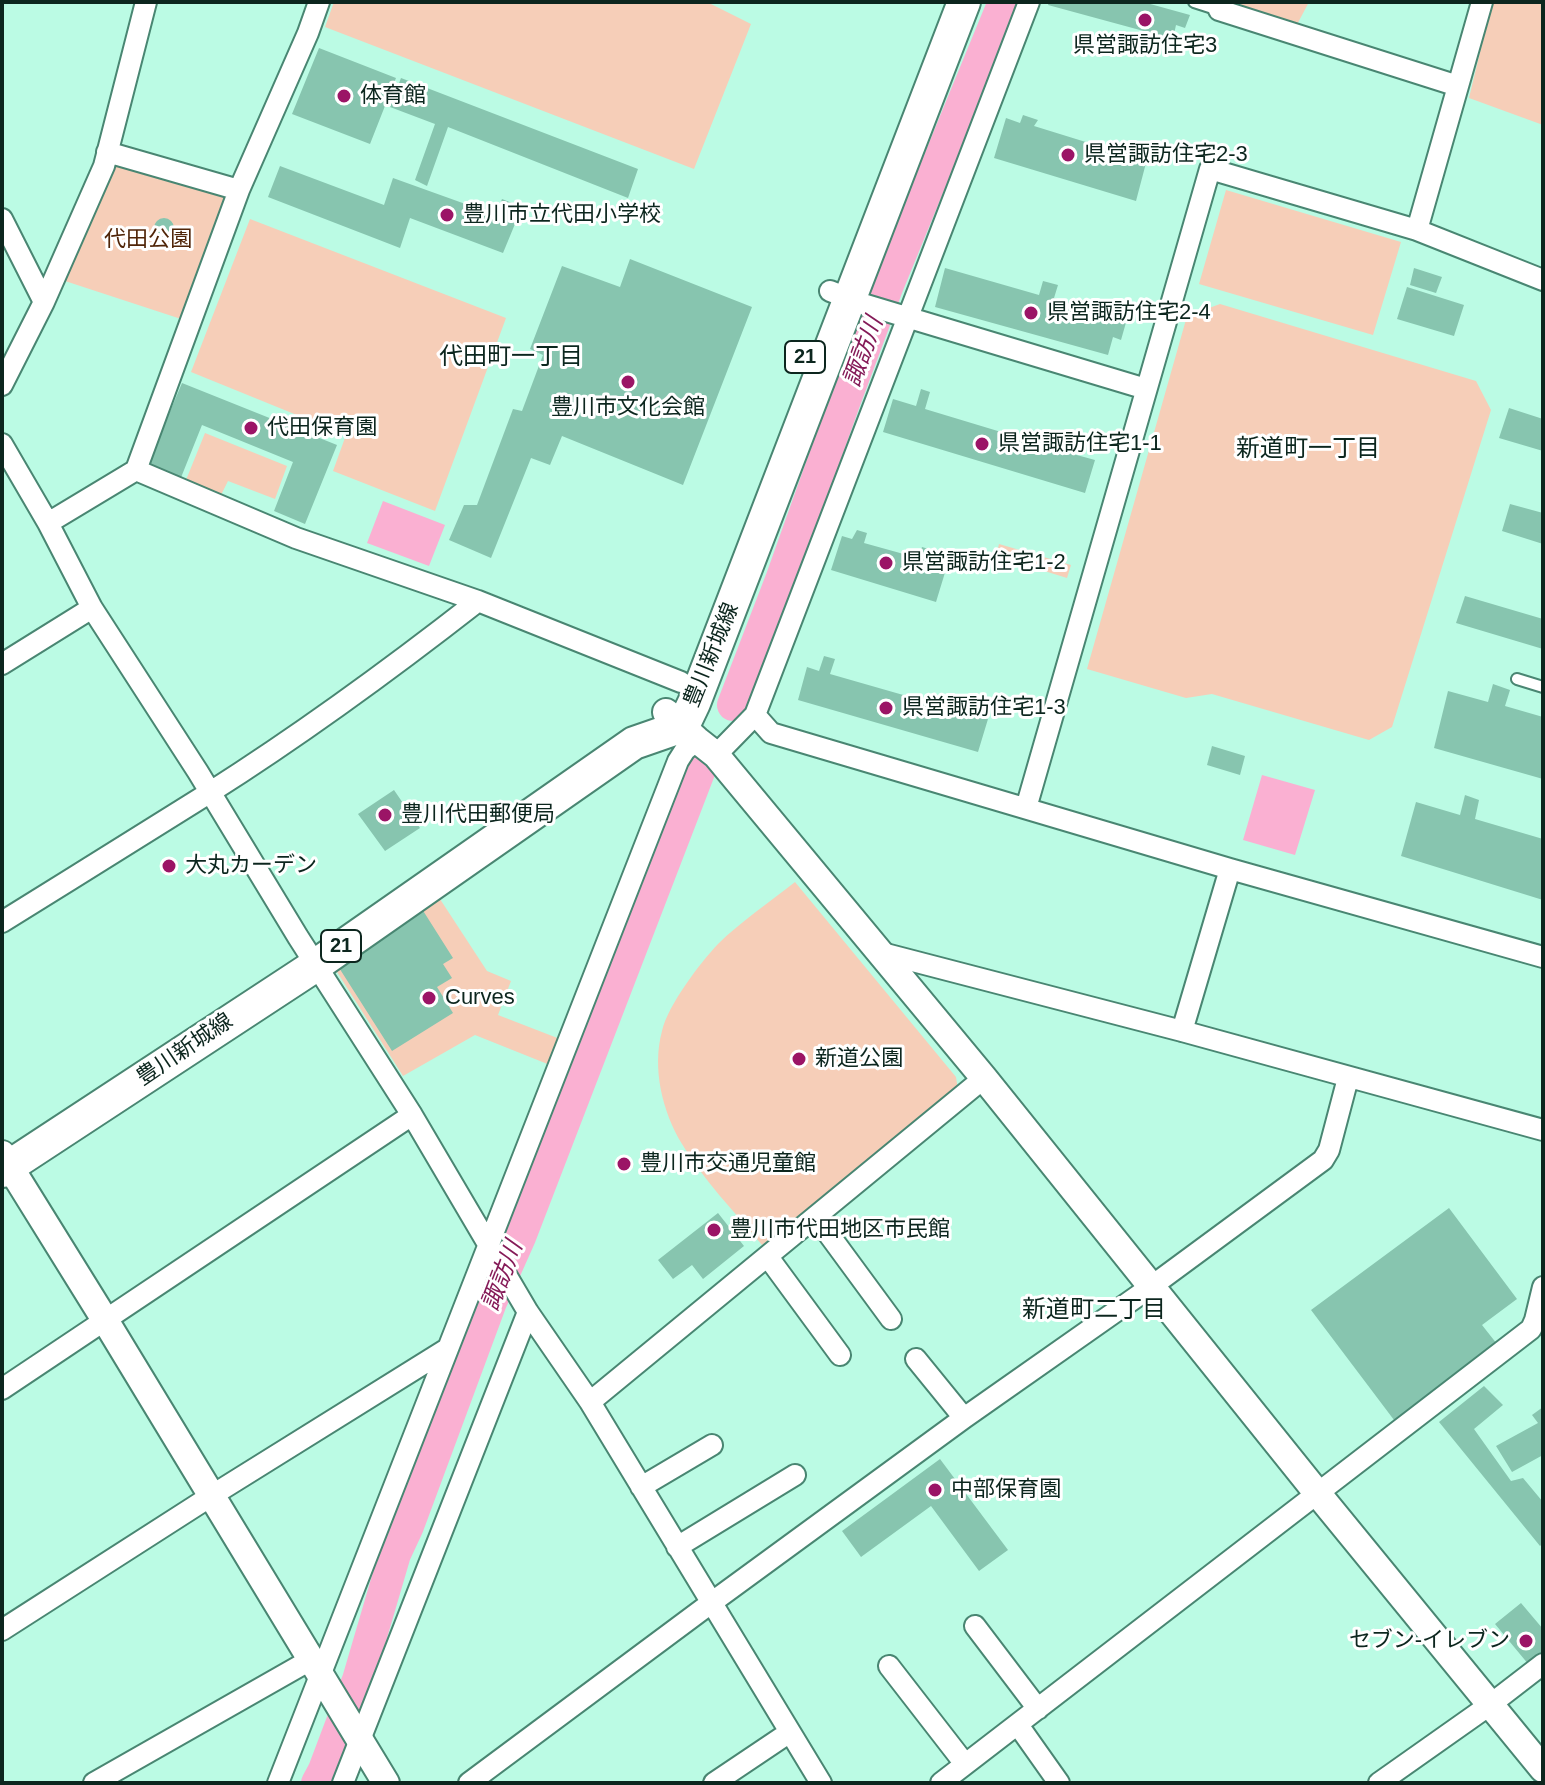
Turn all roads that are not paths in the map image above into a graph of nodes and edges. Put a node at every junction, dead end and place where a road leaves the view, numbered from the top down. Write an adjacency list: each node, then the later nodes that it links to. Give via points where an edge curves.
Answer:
1 (146, 2): 10 (street)
2 (319, 2): 11 (street)
3 (942, 2): 15 (main road, 豊川新城線 / 21)
4 (964, 2): 15 (main road, 豊川新城線 / 21)
5 (1029, 2): 17 (street)
6 (1194, 2): 8 (lane)
7 (1482, 2): 9 (street)
8 (1221, 6): 9 (street)
9 (1458, 86): 13 (street)
10 (107, 152): 11 (street); 16 (street)
11 (239, 190): 21 (street)
12 (2, 219): 16 (street)
13 (1417, 230): 14 (street); 19 (street, via 1210,169)
14 (1543, 280)
15 (848, 298): 17 (street); 27 (main road, 豊川新城線 / 21); 30 (main road, 豊川新城線 / 21, via 699,689)
16 (44, 302): 18 (street)
17 (900, 315): 19 (street); 29 (street)
18 (2, 385)
19 (1146, 389): 32 (street)
20 (2, 444): 22 (street)
21 (136, 470): 22 (street); 23 (street, via 296,538)
22 (48, 523): 24 (street)
23 (478, 601): 27 (street); 31 (street, via 403,660)
24 (92, 608): 25 (street); 31 (street)
25 (2, 664)
26 (1517, 679): 28 (lane)
27 (681, 682): 30 (main road, 豊川新城線 / 21)
28 (1543, 687)
29 (755, 715): 30 (street); 32 (street, via 771,733)
30 (690, 733): 35 (street); 36 (main road, 豊川新城線 / 21, via 623,728 330,936); 45 (street)
31 (210, 792): 34 (street); 36 (street)
32 (1026, 808): 33 (street)
33 (1230, 869): 37 (street); 38 (street)
34 (2, 922)
35 (882, 953): 38 (street); 39 (street)
36 (312, 957): 41 (street); 43 (main road, 豊川新城線 / 21, via 35,1132)
37 (1543, 957)
38 (1182, 1031): 40 (street)
39 (984, 1078): 44 (street); 47 (street)
40 (1348, 1078): 42 (street); 47 (street, via 1323,1160)
41 (412, 1115): 45 (street); 51 (street)
42 (1543, 1130)
43 (4, 1161): 51 (street)
44 (816, 1217): 46 (street); 50 (street)
45 (494, 1252): 49 (street); 53 (street)
46 (768, 1257): 54 (street); 57 (street)
47 (1152, 1286): 58 (street); 62 (street)
48 (1543, 1287): 52 (street)
49 (525, 1306): 57 (street); 75 (street)
50 (891, 1319)
51 (105, 1320): 56 (street); 63 (street)
52 (1537, 1335): 62 (street)
53 (447, 1349): 63 (street); 70 (street)
54 (840, 1355)
55 (916, 1359): 58 (street)
56 (2, 1389)
57 (590, 1402): 61 (street)
58 (964, 1418): 65 (street)
59 (712, 1445): 61 (street)
60 (795, 1475): 64 (street)
61 (641, 1487): 64 (street)
62 (1318, 1494): 71 (street); 72 (street)
63 (211, 1496): 67 (street); 70 (street)
64 (677, 1547): 65 (street)
65 (711, 1603): 74 (street); 82 (street)
66 (975, 1626): 72 (street)
67 (2, 1630)
68 (1543, 1664): 71 (street)
69 (889, 1666): 76 (street)
70 (320, 1673): 75 (street); 78 (street); 79 (street)
71 (1491, 1704): 77 (street); 87 (street)
72 (1038, 1709): 73 (street)
73 (1018, 1725): 76 (street); 86 (street)
74 (790, 1732): 83 (street); 84 (street)
75 (356, 1734): 80 (street); 81 (street)
76 (965, 1764): 85 (street)
77 (1543, 1769)
78 (94, 1783)
79 (278, 1783)
80 (343, 1783)
81 (386, 1783)
82 (469, 1783)
83 (714, 1783)
84 (821, 1783)
85 (941, 1783)
86 (1059, 1783)
87 (1379, 1783)

